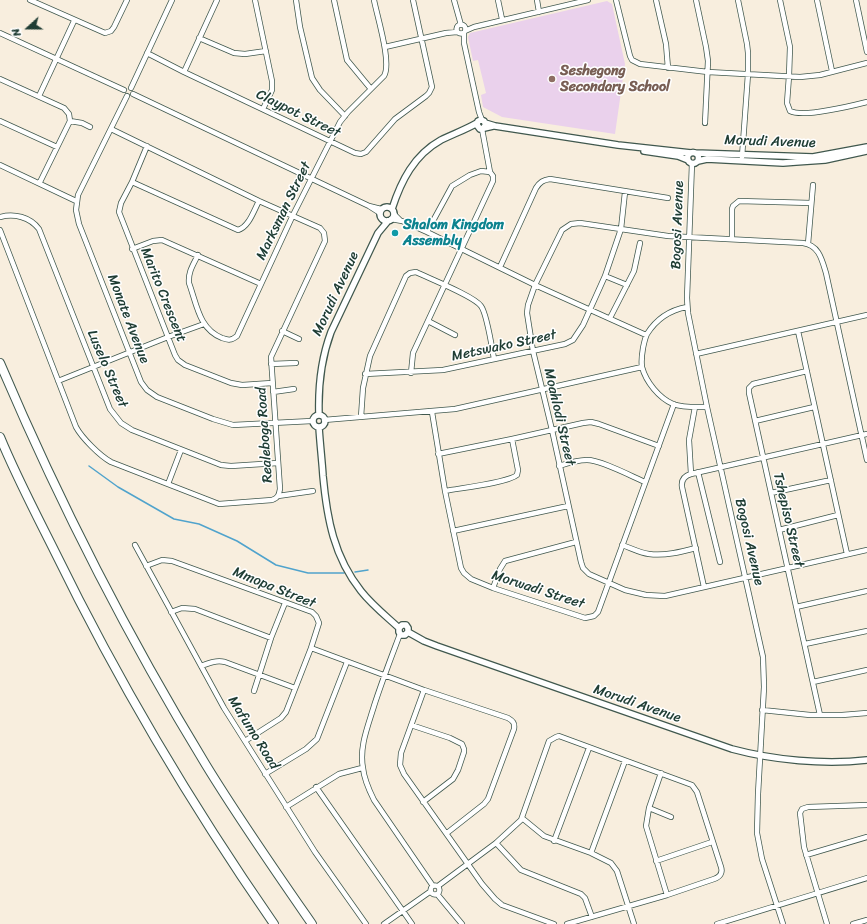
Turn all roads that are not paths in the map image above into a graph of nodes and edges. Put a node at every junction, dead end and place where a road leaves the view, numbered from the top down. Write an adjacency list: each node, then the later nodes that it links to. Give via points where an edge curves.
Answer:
1 (30, 0): 24 (street)
2 (172, 0): 32 (street)
3 (217, 0): 27 (street)
4 (255, 0): 30 (street)
5 (296, 0): 50 (street, via 312,78)
6 (334, 0): 43 (street, via 348,60)
7 (374, 0): 29 (street, Marksman Street)
8 (413, 0): 28 (street)
9 (454, 0): 25 (street)
10 (498, 0): 23 (street)
11 (537, 0): 22 (street)
12 (588, 0): 21 (street)
13 (616, 0): 35 (street, via 632,60 640,64)
14 (656, 0): 35 (street, via 666,44)
15 (696, 0): 38 (street, via 706,47)
16 (738, 0): 39 (street, via 747,44)
17 (780, 0): 40 (street, via 789,41)
18 (817, 0): 36 (street)
19 (856, 0): 31 (street)
20 (125, 1): 24 (street, via 114,27 108,33)
21 (577, 1): 22 (street)
22 (540, 12): 23 (street)
23 (502, 19): 25 (street)
24 (74, 21): 33 (street)
25 (460, 29): 28 (street); 54 (street)
26 (0, 33): 33 (street)
27 (199, 38): 30 (street, via 234,53); 37 (street)
28 (421, 38): 29 (street); 57 (street, Claypot Street, via 432,84 426,96 394,119 363,153 354,153)
29 (385, 47): 43 (street, Marksman Street, via 387,72)
30 (266, 51): 49 (street, via 272,85)
31 (867, 52)
32 (147, 53): 37 (street, Claypot Street); 42 (street)
33 (56, 58): 44 (street); 46 (street)
34 (867, 63): 36 (street)
35 (668, 68): 38 (street)
36 (832, 71): 40 (street, via 811,76)
37 (184, 72): 49 (street, Claypot Street)
38 (708, 72): 39 (street); 53 (street)
39 (748, 74): 40 (street); 64 (street)
40 (789, 76): 48 (street, via 787,103 790,112 816,112)
41 (0, 79): 46 (street)
42 (130, 88): 44 (street); 45 (street)
43 (371, 89): 50 (street, Marksman Street)
44 (124, 90): 47 (street)
45 (133, 94): 47 (street); 70 (street)
46 (38, 96): 52 (street, via 67,110)
47 (127, 96): 56 (street)
48 (867, 102)
49 (263, 109): 57 (street, Claypot Street)
50 (345, 116): 57 (street, Marksman Street)
51 (0, 121): 60 (street)
52 (70, 121): 55 (street); 60 (street)
53 (705, 123)
54 (481, 124): 58 (street, Morudi Avenue); 69 (street); 79 (street, Morudi Avenue, via 438,142 419,157 406,175)
55 (90, 127)
56 (111, 129): 59 (street, Realeboga Road); 76 (street)
57 (330, 142): 70 (street, Marksman Street)
58 (618, 145): 63 (street, Morudi Avenue); 67 (street, Morudi Avenue, via 678,156)
59 (147, 146): 72 (street, Marito Crescent); 77 (street, Realeboga Road)
60 (56, 147): 71 (street)
61 (867, 147): 64 (street, Morudi Avenue, via 813,157)
62 (867, 151): 66 (street, Morudi Avenue, via 804,162)
63 (693, 153): 64 (street, Morudi Avenue); 65 (street, via 698,155); 67 (street, via 688,155)
64 (743, 154): 66 (street)
65 (698, 160): 66 (street, Morudi Avenue); 67 (street, via 695,163)
66 (742, 160)
67 (690, 162): 85 (street, Bogosi Avenue)
68 (0, 165): 71 (street)
69 (492, 174): 84 (street, via 481,171 452,186); 90 (street, via 493,181)
70 (311, 179): 79 (street); 80 (street, Marksman Street)
71 (40, 182): 76 (street)
72 (132, 182): 77 (street, via 238,230 248,223); 89 (street, Marito Crescent, via 119,212)
73 (813, 185): 78 (street)
74 (625, 192): 75 (street); 82 (street, Metswako Street); 92 (street, via 550,179 543,180)
75 (668, 198)
76 (76, 201): 112 (street, Monate Avenue, via 79,224)
77 (259, 201): 80 (street, Realeboga Road)
78 (811, 204): 86 (street, via 739,201 732,209); 88 (street)
79 (387, 214): 84 (street); 133 (street, Morudi Avenue, via 326,346 320,372)
80 (294, 216): 94 (street, Marksman Street); 105 (street, Realeboga Road, via 320,228 326,238)
81 (0, 217): 119 (street, Luselo Street, via 11,215 23,218 39,229)
82 (621, 229): 85 (street, Moahlodi Street); 93 (street, Metswako Street); 95 (street, Moahlodi Street, via 580,223 566,227 559,235)
83 (0, 230): 123 (street, Realeboga Road)
84 (427, 232): 90 (street)
85 (689, 238): 86 (street, Moahlodi Street); 98 (street, Bogosi Avenue)
86 (732, 239): 88 (street, Moahlodi Street)
87 (640, 243): 96 (street, via 634,271)
88 (808, 244): 103 (street, via 816,248 822,260)
89 (132, 249): 91 (street, via 162,240); 109 (street, Marito Crescent)
90 (462, 249): 92 (street); 97 (street)
91 (198, 255): 94 (street); 104 (street, Marksman Street, via 188,277)
92 (500, 267): 95 (street)
93 (605, 276): 96 (street); 99 (street, Metswako Street)
94 (261, 284): 104 (street, Marksman Street, via 237,336 228,340 216,336)
95 (535, 285): 99 (street); 111 (street, Moahlodi Street, via 527,313)
96 (627, 285): 101 (street)
97 (445, 286): 102 (street); 114 (street, via 476,302 482,308); 122 (street, via 416,272 406,276 375,342)
98 (687, 307): 108 (street, via 667,314 655,323); 113 (street, Bogosi Avenue)
99 (590, 309): 101 (street); 111 (street, Metswako Street, via 573,340)
100 (867, 315): 103 (street)
101 (610, 318): 108 (street)
102 (428, 321): 107 (street); 121 (street, via 413,353)
103 (836, 322): 106 (street); 142 (street)
104 (204, 324): 109 (street)
105 (282, 331): 110 (street); 117 (street, Realeboga Road, via 272,352)
106 (798, 331): 113 (street); 120 (street)
107 (455, 335)
108 (646, 335): 118 (street)
109 (168, 337): 112 (street); 124 (street, Marito Crescent, via 178,360 185,365 237,384)
110 (299, 338)
111 (533, 351): 114 (street, Metswako Street); 126 (street, Moahlodi Street)
112 (130, 352): 119 (street); 138 (street, Monate Avenue, via 141,382 157,397 226,424)
113 (696, 354): 130 (street, Bogosi Avenue)
114 (494, 360): 121 (street, Metswako Street)
115 (296, 363): 117 (street)
116 (0, 364): 238 (highway, via 84,544 156,679 254,840)
117 (271, 364): 124 (street, Realeboga Road)
118 (642, 367): 126 (street); 128 (street, via 656,392)
119 (93, 368): 123 (street); 147 (street, Luselo Street, via 110,409 121,423)
120 (807, 371): 131 (street); 137 (street, Tshepiso Street, via 751,386 749,393)
121 (411, 373): 122 (street, Metswako Street)
122 (366, 374): 134 (street)
123 (58, 382): 158 (street, Realeboga Road, via 78,429 105,458)
124 (272, 383): 127 (street, Realeboga Road)
125 (294, 389): 127 (street)
126 (542, 390): 132 (street, via 468,407); 140 (street, Moahlodi Street)
127 (273, 392): 138 (street, Realeboga Road)
128 (674, 404): 129 (street); 146 (street, Morwadi Street)
129 (694, 407): 130 (street); 155 (street, via 689,440)
130 (707, 407): 153 (street, Bogosi Avenue)
131 (814, 408): 137 (street); 145 (street)
132 (432, 412): 134 (street); 148 (street, Morwadi Street)
133 (319, 415): 135 (street); 136 (street)
134 (361, 417): 135 (street)
135 (324, 420): 139 (street, via 324,424)
136 (312, 421): 138 (street, Monate Avenue); 139 (street, via 314,426)
137 (755, 421): 149 (street, Tshepiso Street)
138 (276, 424): 151 (street, Realeboga Road)
139 (319, 427): 184 (street, Morudi Avenue, via 327,511 336,547 361,591)
140 (552, 430): 144 (street); 146 (street, via 595,423); 152 (street, Moahlodi Street)
141 (867, 434): 142 (street)
142 (861, 435): 145 (street); 150 (street)
143 (0, 437): 237 (highway, via 75,593 128,691 180,779)
144 (512, 440): 148 (street); 160 (street, via 518,475 505,481)
145 (823, 444): 149 (street); 156 (street)
146 (659, 446): 157 (street, Morwadi Street)
147 (181, 450): 151 (street, Luselo Street, via 226,466); 158 (street)
148 (438, 454): 160 (street, Morwadi Street)
149 (763, 458): 153 (street); 161 (street, Tshepiso Street)
150 (867, 460)
151 (278, 463): 162 (street, Realeboga Road)
152 (559, 466): 157 (street, via 576,461 596,461); 163 (street, Moahlodi Street)
153 (721, 467): 154 (street); 176 (street, Bogosi Avenue)
154 (698, 472): 155 (street); 173 (street)
155 (691, 474): 170 (street, via 684,478 682,483)
156 (830, 480): 161 (street); 164 (street)
157 (645, 482): 169 (street, Morwadi Street)
158 (168, 484): 162 (street, Realeboga Road, via 219,504 272,500)
159 (313, 491): 162 (street)
160 (445, 491): 166 (street, Morwadi Street)
161 (771, 493): 165 (street, Tshepiso Street)
162 (278, 496)
163 (568, 506): 166 (street); 167 (street, Moahlodi Street)
164 (838, 516): 165 (street); 172 (street)
165 (779, 530): 175 (street, Tshepiso Street)
166 (453, 531): 179 (street, Morwadi Street, via 464,573 471,579)
167 (576, 542): 177 (street, Moahlodi Street, via 586,572); 179 (street, via 505,561)
168 (135, 545): 174 (street, Mafumo Road)
169 (622, 545): 170 (street, via 656,555); 177 (street, Morwadi Street)
170 (696, 548): 178 (street)
171 (867, 550): 172 (street, Moahlodi Street)
172 (847, 554): 175 (street, Moahlodi Street)
173 (720, 562)
174 (146, 566): 181 (street, Mmopa Street, via 162,560 172,561); 183 (street, Mafumo Road)
175 (788, 568): 176 (street, Moahlodi Street); 182 (street, Tshepiso Street)
176 (746, 578): 178 (street, Moahlodi Street); 198 (street, Bogosi Avenue, via 763,657)
177 (609, 584): 178 (street, Moahlodi Street, via 636,593 656,596); 179 (street, Morwadi Street, via 598,612 585,618)
178 (704, 587)
179 (493, 588)
180 (867, 591): 182 (street)
181 (285, 603): 186 (street); 188 (street, Mmopa Street, via 312,612 318,619)
182 (796, 607): 187 (street, Tshepiso Street)
183 (171, 612): 186 (street, via 190,608); 190 (street, Mafumo Road)
184 (399, 631): 193 (street); 204 (street, Morudi Avenue, via 402,625 406,625 408,632 437,646 716,744)
185 (867, 631): 187 (street)
186 (271, 638): 192 (street)
187 (805, 644): 194 (street, Tshepiso Street)
188 (311, 648): 189 (street); 195 (street, Mmopa Street)
189 (346, 662): 193 (street); 209 (street, via 317,738 306,749)
190 (201, 666): 192 (street, via 220,661); 202 (street, Mafumo Road, via 216,696)
191 (867, 670): 194 (street)
192 (260, 676): 195 (street); 197 (street)
193 (384, 676): 196 (street); 207 (street, via 365,735)
194 (813, 682): 200 (street, Tshepiso Street)
195 (295, 688): 202 (street, Mmopa Street, via 285,714)
196 (424, 690): 201 (street); 217 (street, via 514,722 514,729 488,799)
197 (254, 691)
198 (762, 710): 200 (street); 204 (street, Bogosi Avenue)
199 (867, 712): 200 (street)
200 (820, 715)
201 (411, 725): 211 (street, via 401,753 400,765); 211 (street, via 450,738 462,744 464,749 456,776)
202 (245, 741): 209 (street, Mafumo Road)
203 (589, 748): 206 (street); 216 (street, via 559,736 549,741); 219 (street)
204 (760, 756): 205 (street, Morudi Avenue, via 831,762); 233 (street, Bogosi Avenue, via 757,833 762,859)
205 (867, 760)
206 (625, 761): 208 (street); 222 (street)
207 (362, 768): 210 (street, via 342,773); 227 (street, via 378,808)
208 (661, 773): 214 (street); 221 (street, via 694,786)
209 (265, 774): 213 (street, Mafumo Road)
210 (316, 788): 213 (street); 234 (street)
211 (423, 802): 217 (street)
212 (867, 805): 223 (street, via 808,807 801,811 799,817)
213 (286, 806): 239 (street, Mafumo Road)
214 (650, 808): 215 (street); 224 (street, via 646,826)
215 (671, 817)
216 (522, 818): 219 (street); 220 (street)
217 (447, 833): 225 (street)
218 (867, 837): 223 (street)
219 (554, 841): 222 (street)
220 (496, 842): 225 (street); 235 (street, via 521,870 581,894)
221 (712, 842): 224 (street); 231 (street, via 722,873 716,878)
222 (591, 853): 232 (street, via 615,867)
223 (806, 854): 229 (street)
224 (656, 861): 231 (street)
225 (468, 863): 227 (street); 243 (street, via 499,903)
226 (867, 878): 229 (street)
227 (435, 886): 228 (street); 230 (street, via 440,890)
228 (431, 891): 230 (street); 234 (street)
229 (818, 893): 233 (street); 248 (street)
230 (437, 894): 242 (street)
231 (666, 895): 232 (street)
232 (629, 906): 235 (street); 245 (street)
233 (777, 906): 246 (street); 247 (street, Bogosi Avenue)
234 (402, 912): 240 (street); 241 (street)
235 (592, 917): 244 (street)
236 (867, 920): 249 (street)
237 (274, 924)
238 (312, 924)
239 (366, 924)
240 (384, 924)
241 (412, 924)
242 (462, 924)
243 (554, 924)
244 (567, 924)
245 (634, 924)
246 (717, 924)
247 (783, 924)
248 (827, 924)
249 (853, 924)

